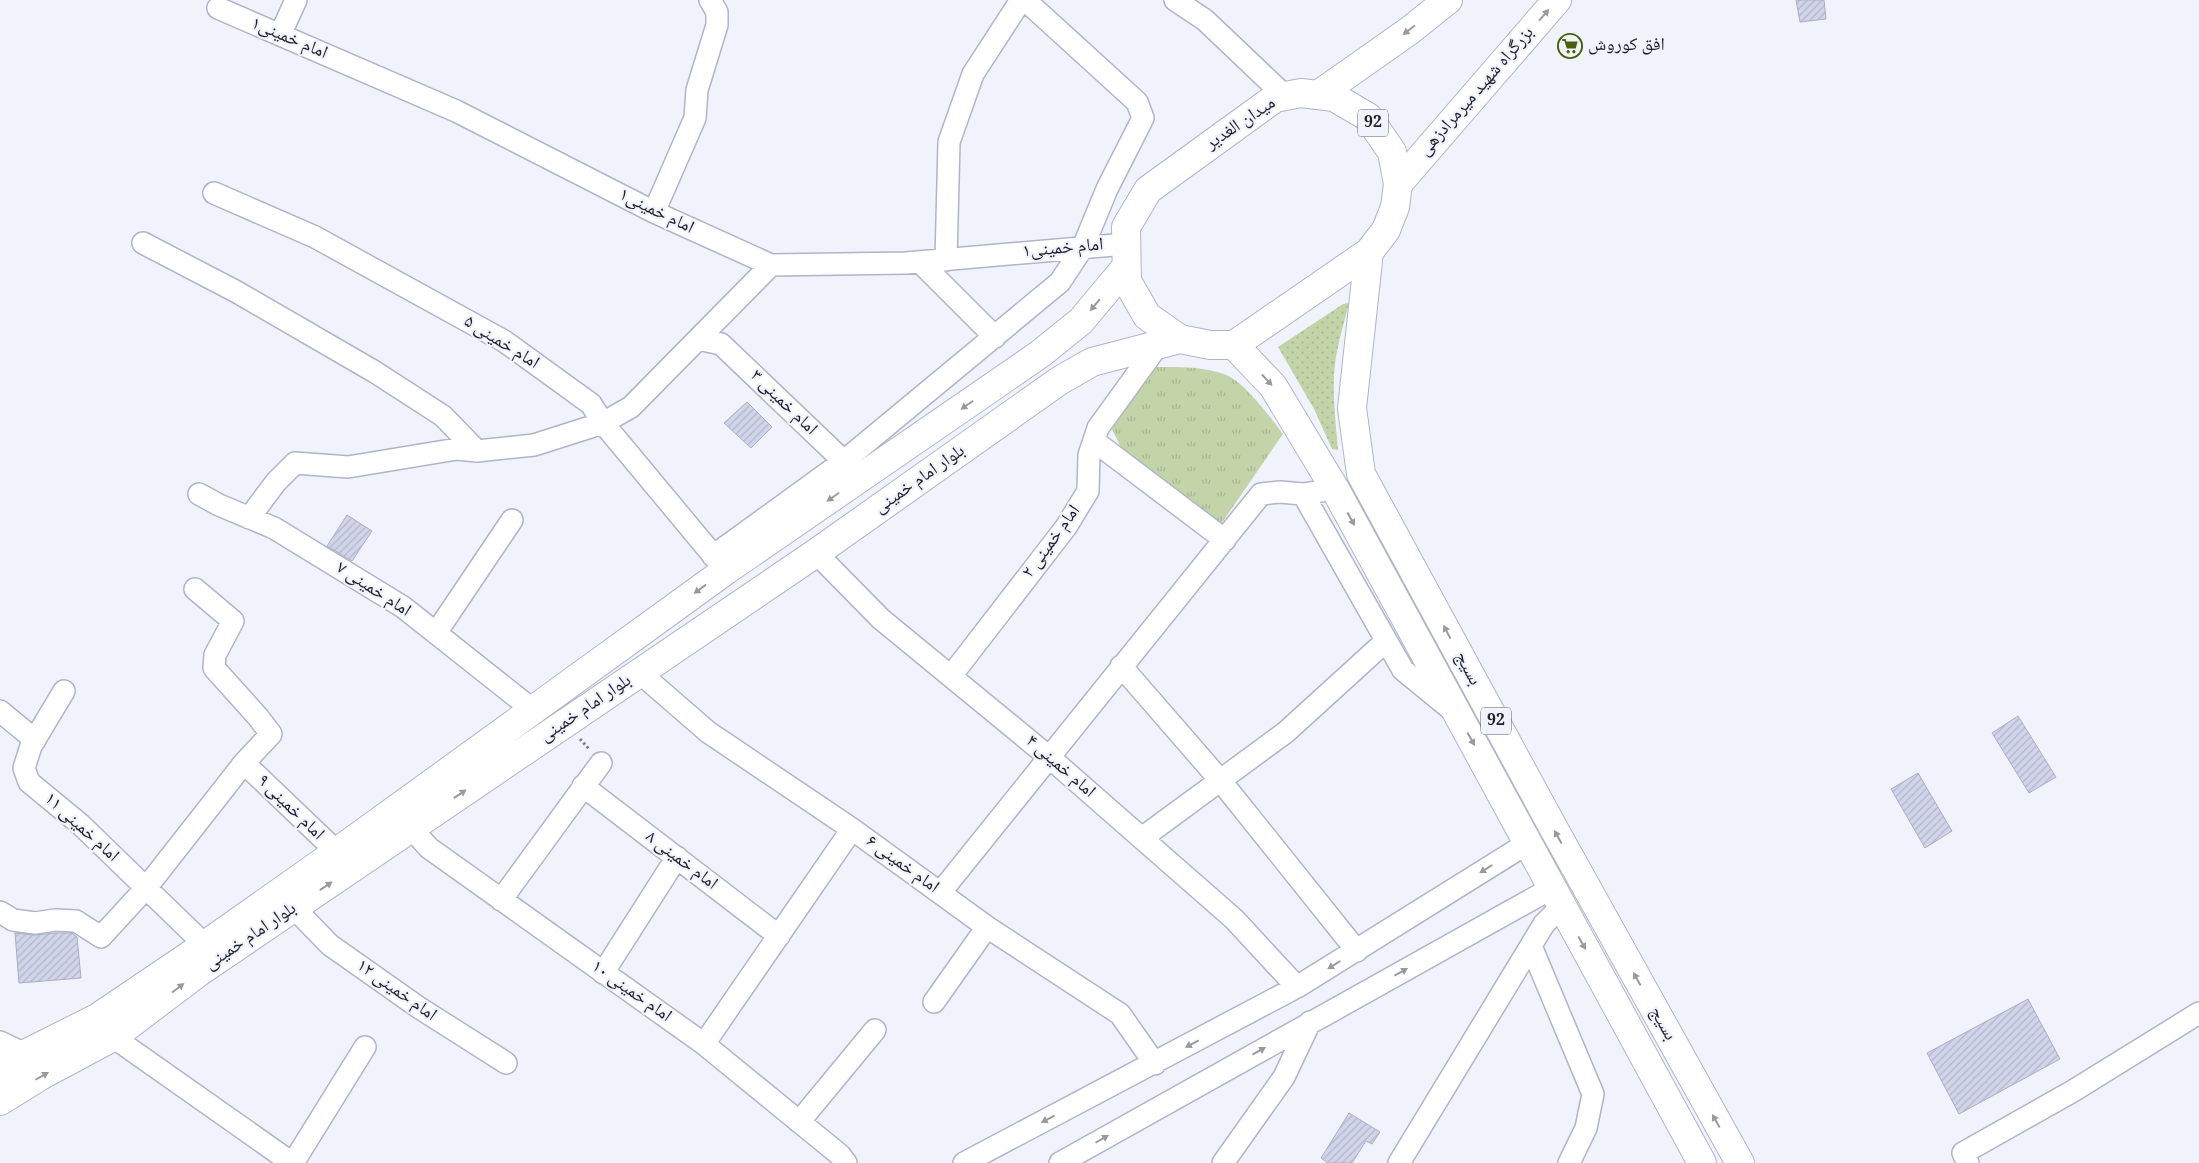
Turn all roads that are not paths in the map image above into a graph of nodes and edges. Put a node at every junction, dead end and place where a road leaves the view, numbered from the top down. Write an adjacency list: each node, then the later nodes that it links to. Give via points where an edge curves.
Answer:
1 (296, 0): 8 (street)
2 (710, 0): 13 (street, via 717,12 717,25 697,90 695,118)
3 (1023, 0): 15 (street, via 1137,102 1143,118 1107,189); 18 (street, via 973,74 949,142)
4 (1175, 0): 10 (street, via 1205,20)
5 (1448, 0): 9 (main road, one-way to 9)
6 (1557, 0): 11 (main road, بزرگراه شهید میرمرادزهی, one-way to 6)
7 (218, 8): 8 (street, امام خمینی۱)
8 (280, 35): 13 (street, امام خمینی۱, via 456,111)
9 (1318, 95): 10 (main road, میدان الغدیر / 92, via 1302,92); 11 (main road, میدان الغدیر / 92, via 1334,97 1368,117 1392,152)
10 (1285, 96): 17 (main road, میدان الغدیر / 92, via 1275,98 1148,190 1126,227)
11 (1398, 184): 16 (main road, میدان الغدیر / 92, via 1395,207 1386,230)
12 (214, 193): 25 (street, امام خمینی ۵, via 315,237 504,341 591,404)
13 (654, 212): 20 (street, امام خمینی۱)
14 (143, 243): 27 (street, via 237,292 375,372 442,416)
15 (1083, 247): 17 (street, امام خمینی۱); 18 (street, امام خمینی۱); 21 (street, via 1060,282)
16 (1369, 252): 24 (main road, میدان الغدیر / 92); 29 (main road, بسیج / 92, via 1352,408)
17 (1126, 255): 23 (main road, میدان الغدیر / 92, via 1127,281 1147,316); 28 (main road, بلوار امام خمینی, one-way to 28, via 1081,321 1040,354)
18 (946, 260): 19 (street, امام خمینی۱)
19 (920, 262): 20 (street, امام خمینی۱); 21 (street)
20 (770, 265): 22 (street)
21 (995, 337): 28 (street)
22 (698, 339): 25 (street, via 632,407); 28 (street, امام خمینی ۳, via 721,344)
23 (1169, 342): 24 (main road, میدان الغدیر / 92); 26 (street, امام خمینی ۲, via 1098,428); 36 (main road, بلوار امام خمینی, via 1092,362)
24 (1234, 345): 30 (main road, بسیج / 92, one-way to 30, via 1273,386)
25 (603, 423): 27 (street, via 534,445); 37 (street, امام خمینی ۵)
26 (1094, 441): 35 (street); 43 (street, امام خمینی ۲, via 1089,455 1088,491 1066,527)
27 (477, 451): 33 (street, via 457,449 348,467 296,463 276,482)
28 (852, 470): 37 (main road, بلوار امام خمینی)
29 (1361, 474): 30 (main road); 95 (main road, بسیج / 92, one-way to 29)
30 (1335, 489): 32 (street); 47 (main road, بسیج / 92, one-way to 47)
31 (199, 494): 33 (street, امام خمینی ۷)
32 (1303, 494): 35 (street, via 1261,494); 40 (street)
33 (249, 518): 39 (street, امام خمینی ۷, via 274,528 403,607)
34 (512, 520): 39 (street)
35 (1225, 540): 41 (street)
36 (816, 553): 42 (main road, بلوار امام خمینی); 43 (street, امام خمینی ۴, via 881,619)
37 (719, 564): 45 (main road, بلوار امام خمینی, one-way to 45)
38 (195, 589): 51 (street, via 233,621 215,655 214,668 270,734)
39 (436, 633): 45 (street, امام خمینی ۷)
40 (1386, 641): 47 (street, via 1403,670); 52 (street, via 1286,732)
41 (1121, 666): 49 (street); 52 (street)
42 (640, 673): 54 (main road, بلوار امام خمینی, one-way to 42); 55 (street, امام خمینی ۶, via 708,732)
43 (950, 676): 49 (street, امام خمینی ۴)
44 (64, 691): 48 (street, امام خمینی ۱۱)
45 (532, 710): 54 (main road, بلوار امام خمینی)
46 (0, 711): 48 (street)
47 (1458, 715): 57 (main road, بسیج / 92, one-way to 57)
48 (35, 740): 60 (street, امام خمینی ۱۱, via 24,768 29,782 80,824)
49 (1049, 757): 56 (street, امام خمینی ۴); 61 (street)
50 (601, 762): 53 (street)
51 (244, 763): 58 (street, امام خمینی ۹); 60 (street)
52 (1220, 780): 56 (street); 70 (street)
53 (583, 786): 59 (street, امام خمینی ۸); 63 (street)
54 (418, 814): 58 (main road, بلوار امام خمینی); 63 (street, امام خمینی ۱۰, via 429,848); 64 (main road, بلوار امام خمینی, one-way to 54)
55 (852, 829): 61 (street, امام خمینی ۶); 67 (street)
56 (1142, 838): 72 (street, امام خمینی ۴, via 1234,919)
57 (1528, 843): 62 (main road, بسیج / 92); 70 (street, one-way to 70)
58 (337, 852): 68 (main road, بلوار امام خمینی)
59 (677, 857): 67 (street, امام خمینی ۸); 71 (street)
60 (146, 888): 65 (street, via 101,937 76,921 35,923 13,920); 68 (street, امام خمینی ۱۱)
61 (940, 893): 66 (street, امام خمینی ۶)
62 (1557, 897): 69 (street); 75 (street, one-way to 62); 94 (main road, بسیج / 92, one-way to 94)
63 (501, 900): 71 (street, امام خمینی ۱۰)
64 (294, 908): 77 (main road, بلوار امام خمینی, one-way to 64, via 199,972); 82 (street, امام خمینی ۱۲, via 330,945 418,1008)
65 (0, 912)
66 (987, 927): 73 (street); 83 (street, امام خمینی ۶, via 1120,1014)
67 (779, 936): 79 (street)
68 (205, 944): 81 (main road, بلوار امام خمینی, via 97,1018)
69 (1531, 946): 92 (street); 93 (street, via 1593,1094 1586,1128)
70 (1357, 951): 72 (street, one-way to 72)
71 (603, 973): 79 (street, امام خمینی ۱۰)
72 (1298, 988): 83 (street, one-way to 83)
73 (934, 1002)
74 (2199, 1013): 96 (street, via 2073,1091 1963,1153)
75 (1310, 1022): 90 (street, one-way to 75); 91 (street, via 1284,1077)
76 (875, 1030): 86 (street)
77 (113, 1037): 85 (main road, بلوار امام خمینی, one-way to 77); 87 (street)
78 (0, 1042): 81 (street)
79 (704, 1044): 86 (street, امام خمینی ۱۰)
80 (365, 1047): 87 (street)
81 (25, 1054): 84 (main road, بلوار امام خمینی)
82 (506, 1063)
83 (1155, 1064): 89 (street, one-way to 89)
84 (0, 1071)
85 (0, 1101)
86 (799, 1122): 88 (street, امام خمینی ۱۰)
87 (293, 1163)
88 (846, 1163)
89 (964, 1163)
90 (1060, 1163)
91 (1223, 1163)
92 (1400, 1163)
93 (1569, 1163)
94 (1702, 1163)
95 (1740, 1163)
96 (1968, 1163)

